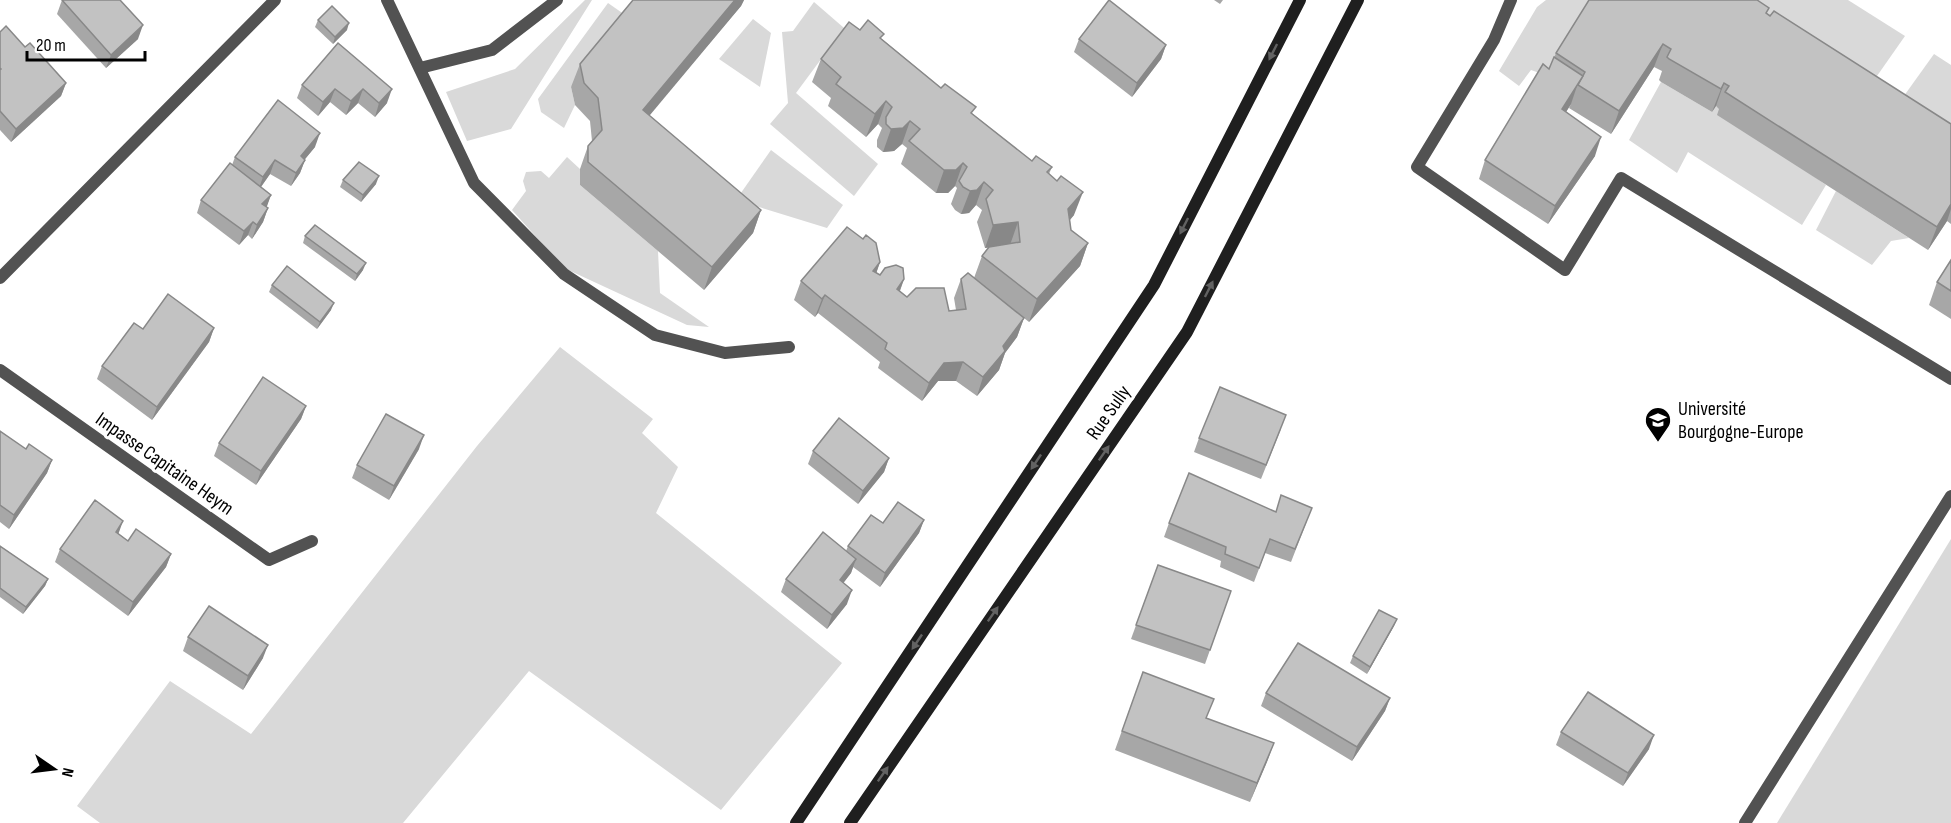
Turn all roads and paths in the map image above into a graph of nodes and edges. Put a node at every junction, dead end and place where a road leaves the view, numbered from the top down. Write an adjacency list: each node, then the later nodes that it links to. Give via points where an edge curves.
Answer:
1 (275, 0): 8 (street)
2 (387, 0): 7 (street)
3 (556, 0): 7 (street, via 492,50)
4 (1300, 0): 14 (main road, Rue Sully, one-way to 14, via 1154,285)
5 (1358, 0): 15 (main road, Rue Sully, one-way to 5, via 1187,332)
6 (1511, 0): 11 (street, via 1494,40 1417,167 1565,270 1621,178)
7 (420, 68): 9 (street, via 474,183 564,274 655,335 724,353)
8 (0, 278)
9 (789, 347)
10 (0, 370): 13 (street, Impasse Capitaine Heym, via 269,560)
11 (1951, 379)
12 (1951, 496): 16 (street)
13 (312, 541)
14 (796, 823)
15 (850, 823)
16 (1745, 823)

